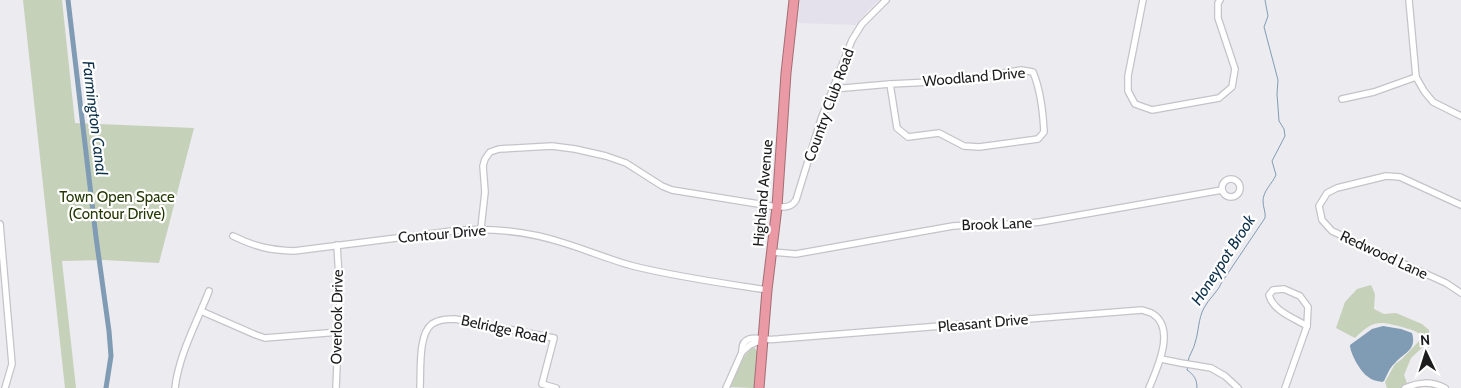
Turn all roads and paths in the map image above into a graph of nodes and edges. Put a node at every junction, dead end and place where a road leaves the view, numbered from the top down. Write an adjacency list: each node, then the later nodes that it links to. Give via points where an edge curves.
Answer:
1 (794, 0): 13 (highway, Highland Avenue)
2 (886, 0): 8 (street, Country Club Road, via 859,28)
3 (1143, 0): 4 (street, via 1128,91 1135,104 1152,110 1220,98 1232,87 1235,69 1218,18)
4 (1220, 0)
5 (1409, 0): 6 (street)
6 (1416, 78): 9 (street); 10 (street, via 1433,102)
7 (890, 84): 7 (street, Woodland Drive, via 952,80 1021,70 1033,72 1038,84 1044,132 1038,139 979,147 964,146 939,133 908,137 897,128); 8 (street, Woodland Drive)
8 (833, 89): 13 (street, Country Club Road, via 796,200 793,205)
9 (1342, 100)
10 (1461, 116)
11 (1222, 190): 18 (street, Brook Lane, via 1040,222 969,224 796,254)
12 (1461, 205): 21 (street, Redwood Lane, via 1400,178 1386,176 1337,188 1326,193 1319,206 1322,220 1332,231 1446,283)
13 (776, 207): 15 (street, via 672,190 626,163 606,156 552,146 520,147 499,149 484,159); 18 (highway, Highland Avenue)
14 (0, 224): 27 (street, via 12,364)
15 (481, 228): 17 (street, Contour Drive); 19 (street, Contour Drive, via 564,242 654,272)
16 (233, 236): 17 (street, Contour Drive, via 272,250)
17 (336, 245): 24 (street, Overlook Drive)
18 (772, 252): 19 (highway, Highland Avenue)
19 (767, 290): 25 (highway, Highland Avenue)
20 (209, 291): 22 (street)
21 (1461, 293)
22 (201, 312): 24 (street, via 265,338); 28 (street, via 184,352)
23 (1307, 326): 23 (street, via 1308,307 1300,296 1284,290 1273,290 1268,295 1278,309); 36 (street)
24 (339, 332): 29 (street, Overlook Drive)
25 (764, 339): 26 (street, Pleasant Drive, via 1142,310 1153,313 1161,322 1164,336); 32 (street, via 742,352); 33 (highway, Highland Avenue)
26 (1161, 359): 34 (street); 35 (street, via 1211,368)
27 (5, 388)
28 (175, 388)
29 (336, 388)
30 (420, 388): 31 (street, Belridge Road, via 426,330 433,323 455,319 554,338 542,384)
31 (556, 388)
32 (726, 388)
33 (759, 388)
34 (1149, 388)
35 (1238, 388)
36 (1285, 388)
37 (1405, 388): 38 (street, via 1421,382)
38 (1445, 388)

